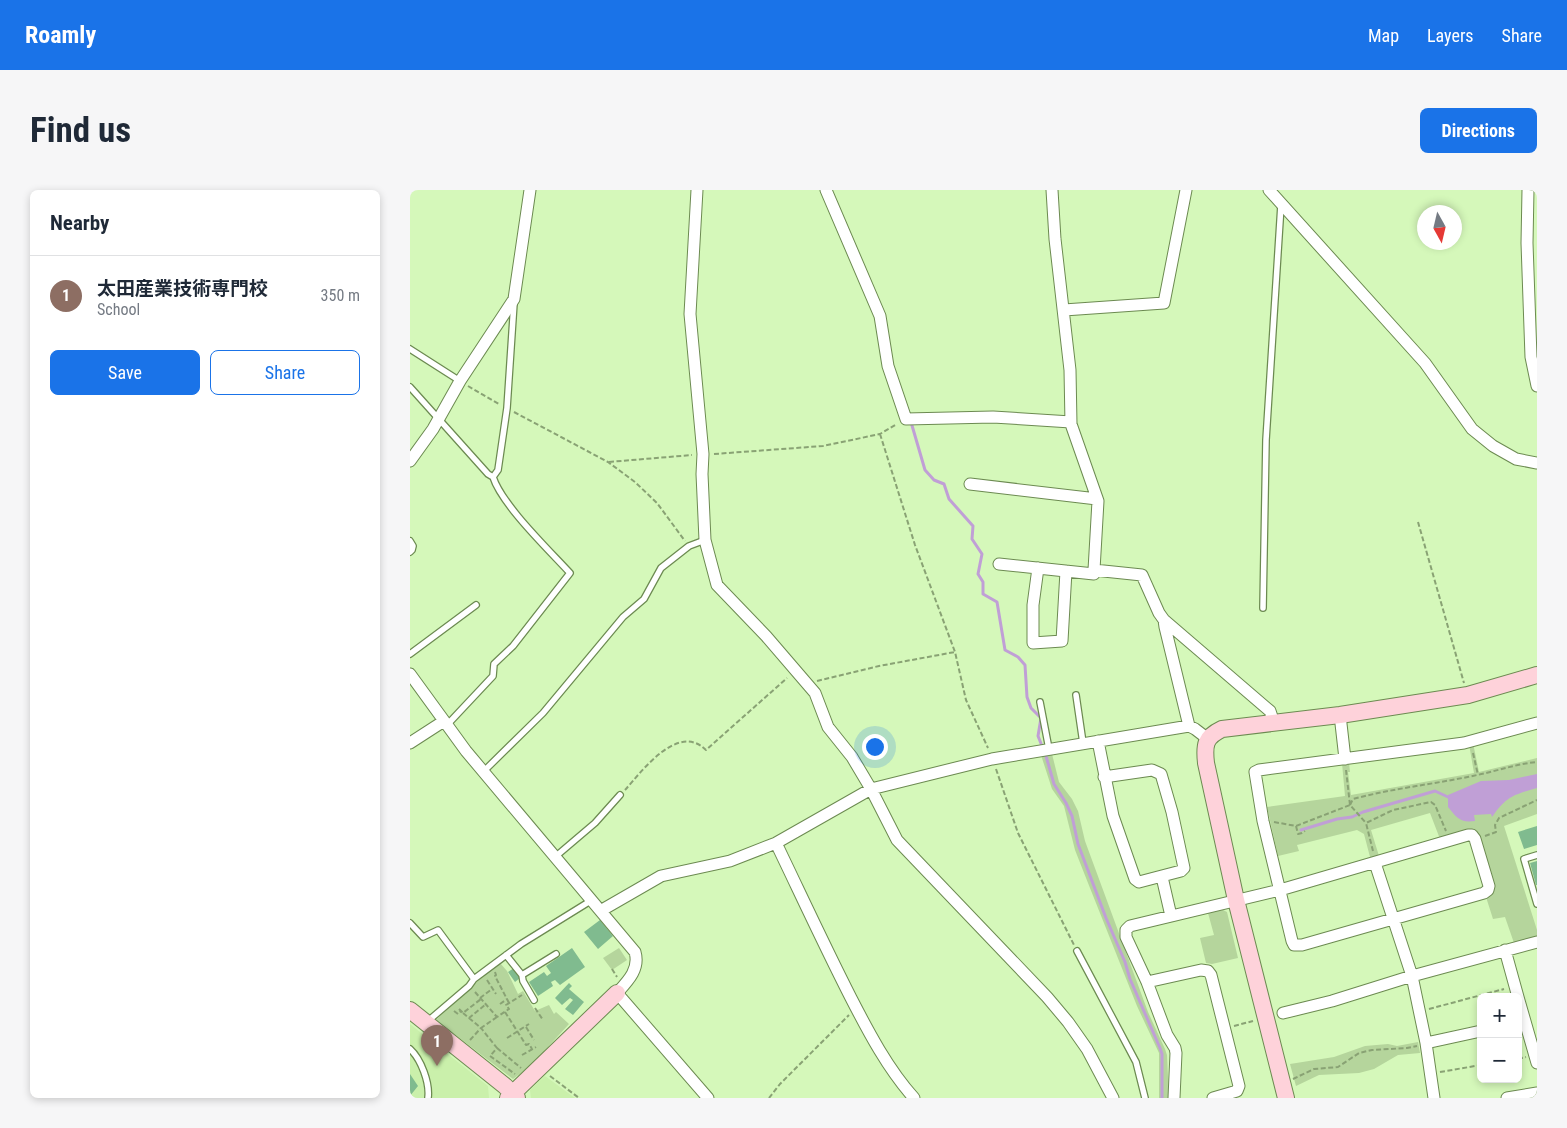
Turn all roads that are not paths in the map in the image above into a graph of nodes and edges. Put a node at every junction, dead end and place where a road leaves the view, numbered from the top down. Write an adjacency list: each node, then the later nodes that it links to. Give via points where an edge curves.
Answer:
1 (530, 190): 10 (street)
2 (697, 190): 23 (street, via 690,314 703,454)
3 (826, 190): 17 (street, via 880,316 888,366 906,418 994,417)
4 (1052, 190): 11 (street, via 1054,239)
5 (1186, 190): 11 (street, via 1164,303)
6 (1269, 190): 8 (street)
7 (1528, 190): 9 (street)
8 (1281, 203): 19 (street, via 1426,363 1472,430 1516,459); 31 (lane, via 1266,440)
9 (1532, 260): 14 (street, via 1531,356)
10 (514, 299): 13 (street); 20 (lane, via 507,408 498,470)
11 (1064, 310): 17 (street)
12 (410, 349): 13 (lane)
13 (460, 381): 16 (street)
14 (1537, 386)
15 (410, 387): 16 (lane)
16 (438, 418): 18 (street); 20 (lane)
17 (1071, 422): 22 (street)
18 (410, 460)
19 (1537, 463)
20 (494, 477): 39 (lane, via 504,498 570,572 513,646 494,664 493,676)
21 (970, 484): 22 (street)
22 (1097, 499): 28 (street)
23 (705, 540): 49 (lane, via 689,546 661,568 644,599 623,617 543,713); 51 (street, via 717,585 815,693 828,727 852,757)
24 (410, 541): 25 (lane, via 413,546)
25 (410, 552)
26 (1000, 564): 27 (street)
27 (1038, 568): 29 (street); 29 (street, via 1033,605 1033,643 1062,641)
28 (1094, 570): 29 (street, via 1094,574); 32 (street, via 1142,575)
29 (1066, 571)
30 (476, 604): 33 (lane)
31 (1263, 608)
32 (1164, 620): 40 (street, via 1270,710); 42 (street)
33 (410, 654)
34 (410, 674): 39 (street)
35 (1537, 675): 38 (street, via 1468,695)
36 (1076, 695): 46 (lane)
37 (1040, 702): 47 (lane)
38 (1340, 715): 40 (street); 48 (street)
39 (445, 723): 45 (street); 49 (street)
40 (1274, 723): 43 (street, via 1222,729)
41 (1537, 723): 48 (street, via 1471,741)
42 (1189, 726): 43 (street); 44 (street)
43 (1208, 739): 60 (street, via 1206,762)
44 (1098, 741): 46 (street); 50 (street)
45 (410, 743)
46 (1083, 743): 47 (street)
47 (1049, 749): 51 (street, via 992,759)
48 (1345, 759): 58 (street, via 1255,772)
49 (484, 771): 55 (street)
50 (1104, 777): 57 (street, via 1113,816 1135,879 1139,882); 57 (street, via 1152,770 1161,774 1184,868)
51 (871, 789): 53 (street); 91 (street, via 897,840 1068,1022 1087,1049)
52 (620, 795): 55 (lane, via 595,823)
53 (776, 843): 62 (street, via 730,861 662,876); 90 (street, via 873,1040)
54 (1537, 855): 61 (lane, via 1524,859)
55 (555, 857): 59 (street)
56 (1375, 863): 58 (street); 64 (street); 64 (street, via 1468,834 1475,839 1488,890)
57 (1162, 877): 63 (street)
58 (1280, 890): 60 (street); 64 (street, via 1294,945)
59 (592, 900): 62 (street); 70 (lane)
60 (1236, 900): 63 (street); 95 (street)
61 (1537, 904)
62 (602, 910): 75 (street, via 636,952 637,964 632,975)
63 (1171, 916): 74 (street, via 1130,926 1126,930 1126,937)
64 (1394, 920): 72 (street)
65 (410, 923): 73 (lane, via 423,937 438,930)
66 (1537, 942): 68 (street)
67 (1077, 950): 92 (lane, via 1136,1062)
68 (1505, 950): 72 (street); 76 (street)
69 (556, 954): 71 (lane)
70 (506, 955): 71 (lane); 73 (lane)
71 (522, 975): 77 (lane)
72 (1412, 976): 79 (street); 83 (street)
73 (474, 979): 81 (lane)
74 (1147, 982): 93 (street, via 1176,1053); 94 (street, via 1202,970 1211,975 1239,1086 1237,1091)
75 (617, 985): 87 (street); 89 (street)
76 (1517, 993)
77 (534, 1000)
78 (410, 1010): 81 (street)
79 (1283, 1013)
80 (1522, 1021): 85 (street)
81 (426, 1023): 87 (street)
82 (1477, 1032): 83 (street)
83 (1426, 1043): 96 (street)
84 (410, 1049): 88 (lane, via 417,1056)
85 (1537, 1063)
86 (1537, 1093): 97 (street)
87 (513, 1097)
88 (428, 1098)
89 (708, 1098)
90 (914, 1098)
91 (1113, 1098)
92 (1145, 1098)
93 (1174, 1098)
94 (1213, 1098)
95 (1286, 1098)
96 (1434, 1098)
97 (1507, 1098)

